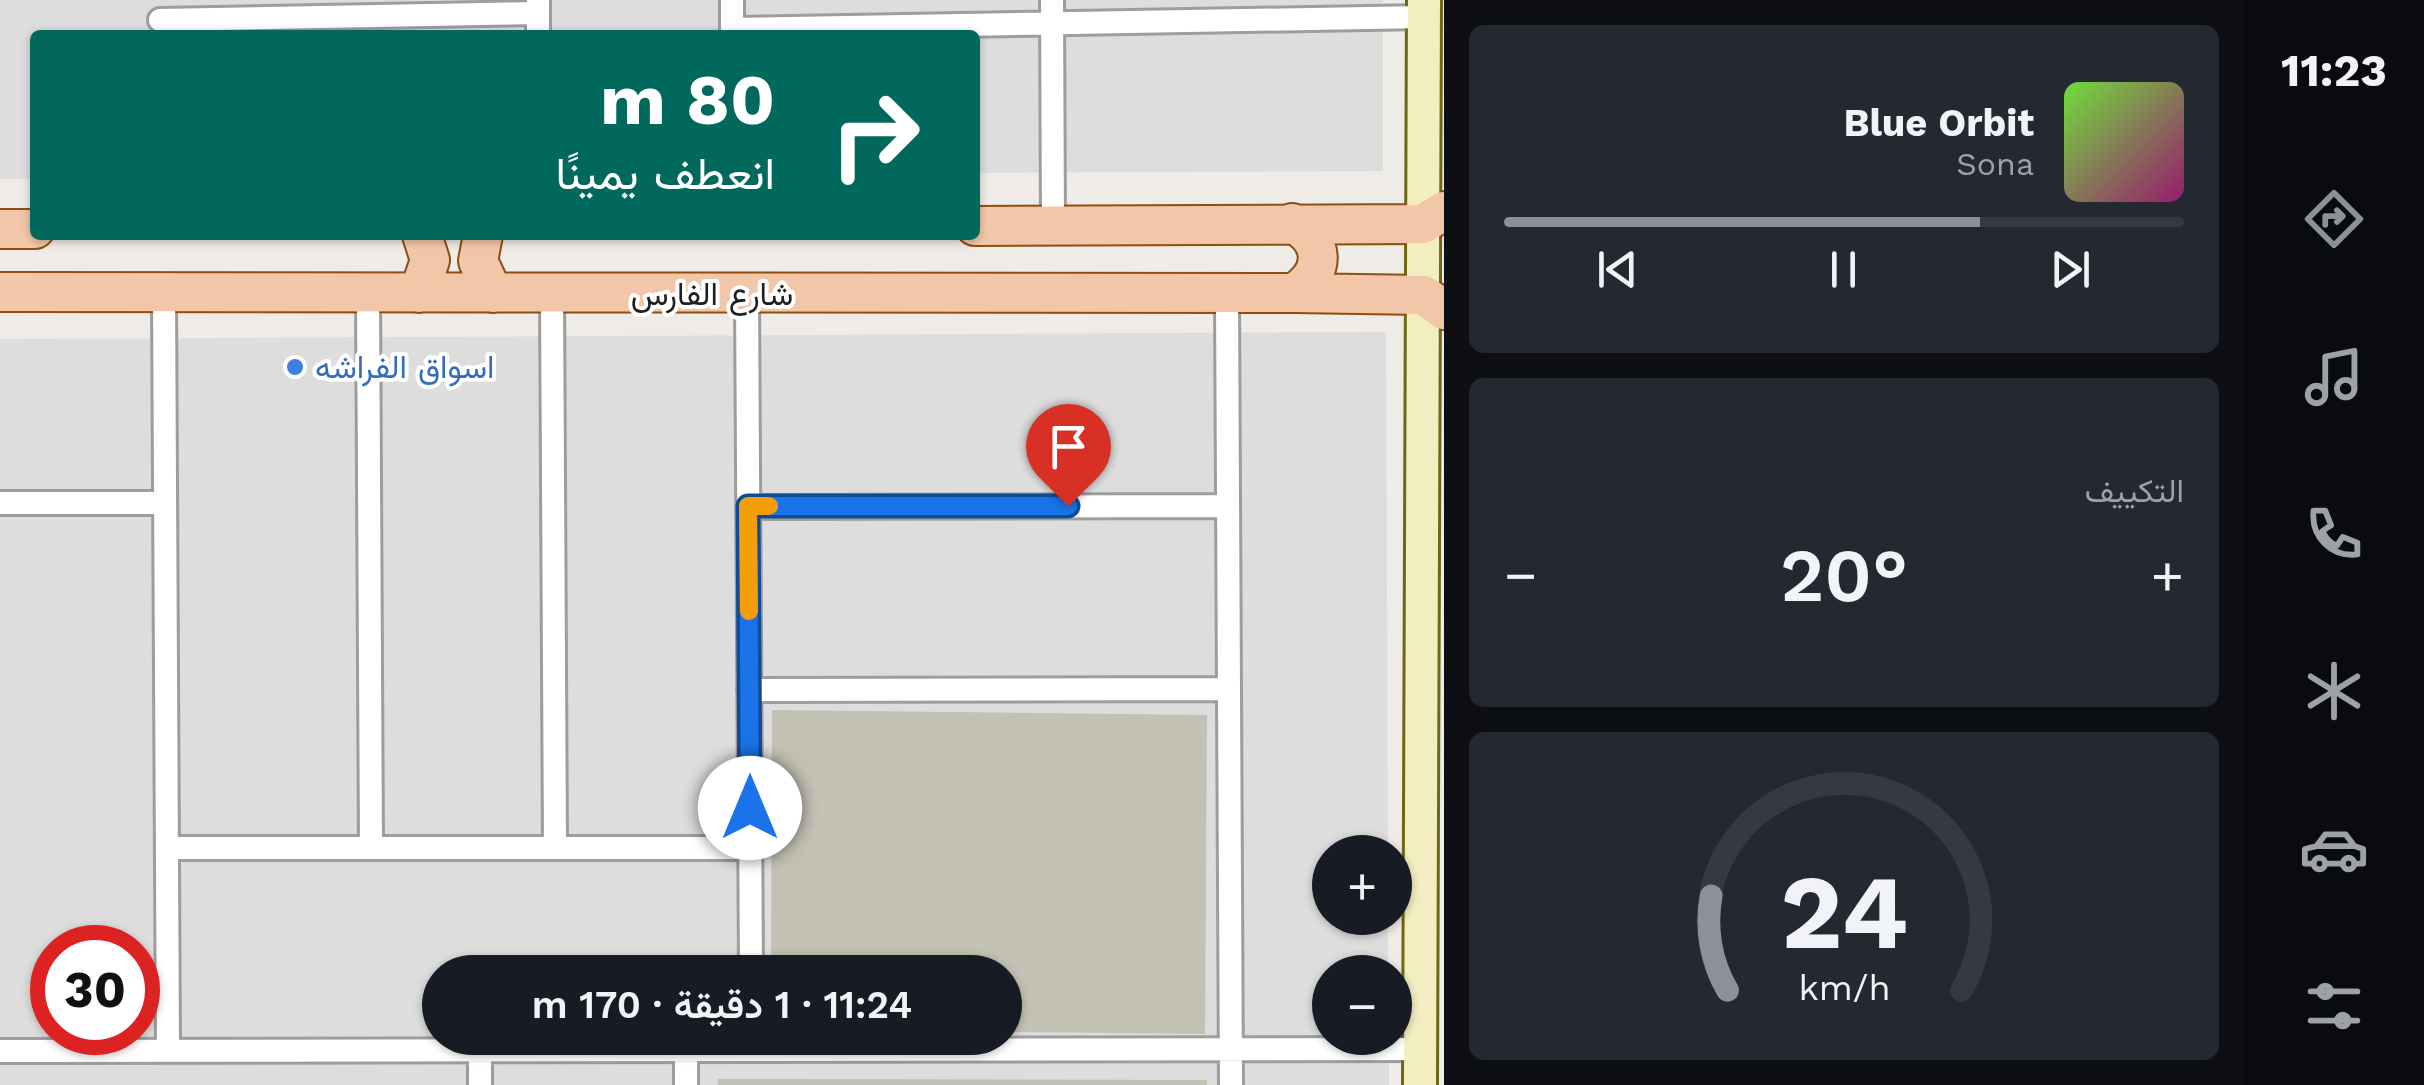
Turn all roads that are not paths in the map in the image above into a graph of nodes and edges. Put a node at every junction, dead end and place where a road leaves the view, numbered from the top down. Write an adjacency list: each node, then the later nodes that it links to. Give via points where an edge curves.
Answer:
1 (732, 0): 7 (street)
2 (1052, 0): 6 (street)
3 (1424, 9): 6 (street); 9 (street)
4 (538, 16): 5 (street)
5 (160, 18)
6 (1052, 24): 8 (street); 12 (street)
7 (732, 30)
8 (812, 30)
9 (1434, 218): 10 (main road); 26 (street)
10 (1292, 223): 12 (main road); 23 (main road, via 1309,232 1318,248 1310,283)
11 (980, 226): 12 (main road)
12 (1053, 226)
13 (30, 228): 14 (main road)
14 (0, 229)
15 (424, 240): 20 (main road, via 430,260)
16 (482, 240): 21 (main road, via 478,261)
17 (0, 292): 18 (main road, شارع الفارس)
18 (164, 292): 19 (main road, شارع الفارس); 28 (street)
19 (368, 293): 20 (main road, شارع الفارس); 34 (street)
20 (419, 293): 21 (main road, شارع الفارس)
21 (493, 293): 22 (main road, شارع الفارس)
22 (552, 293): 24 (main road, شارع الفارس); 35 (street)
23 (1294, 293): 25 (main road, شارع الفارس); 26 (main road, شارع الفارس)
24 (747, 294): 25 (main road, شارع الفارس); 29 (street)
25 (1227, 295): 30 (street)
26 (1434, 303): 40 (street)
27 (0, 502): 28 (street)
28 (165, 502): 33 (street)
29 (748, 506): 30 (street); 32 (street)
30 (1228, 506): 31 (street)
31 (1229, 689): 32 (street); 39 (street)
32 (750, 690): 36 (street)
33 (168, 848): 34 (street); 41 (street)
34 (371, 848): 35 (street)
35 (554, 848): 36 (street)
36 (750, 848): 37 (street)
37 (751, 955)
38 (1022, 1047): 39 (street)
39 (1231, 1049): 40 (street); 48 (street)
40 (1420, 1049): 49 (street)
41 (168, 1050): 42 (street); 43 (street)
42 (422, 1050)
43 (0, 1051)
44 (480, 1055): 46 (street)
45 (686, 1055): 47 (street)
46 (480, 1085)
47 (686, 1085)
48 (1232, 1085)
49 (1420, 1085)

